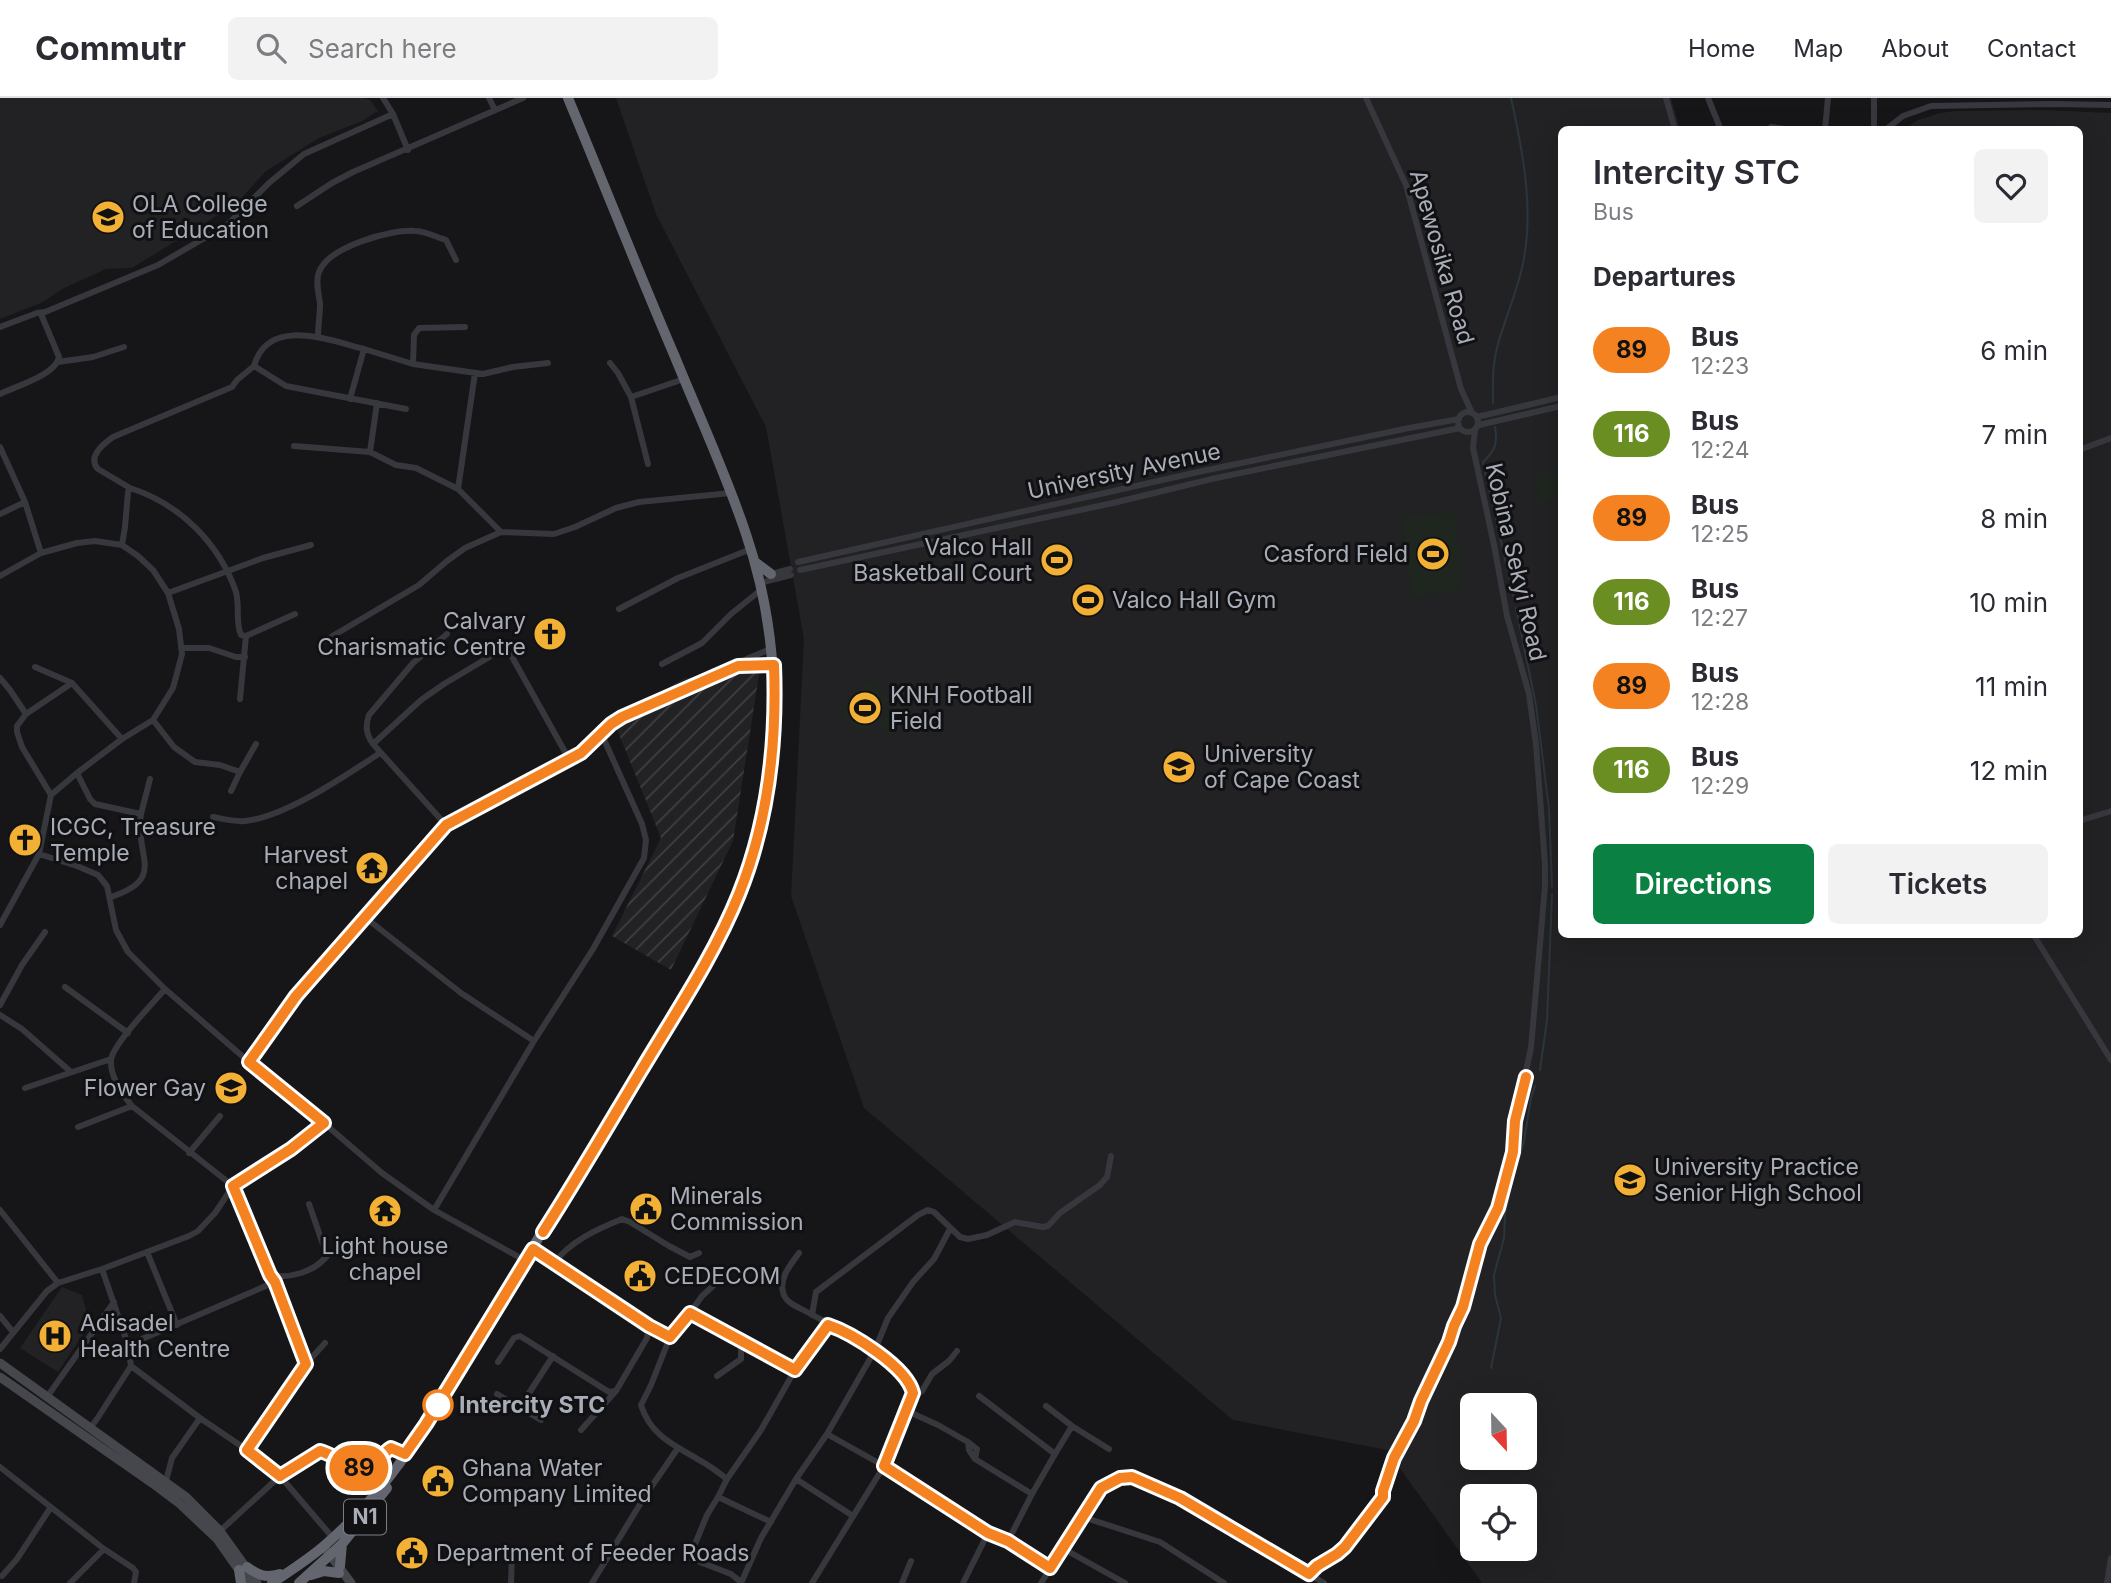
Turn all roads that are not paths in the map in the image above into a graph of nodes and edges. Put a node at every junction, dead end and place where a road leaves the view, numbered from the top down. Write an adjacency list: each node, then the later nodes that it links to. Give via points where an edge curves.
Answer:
1 (383, 98): 16 (street)
2 (489, 98): 15 (street)
3 (523, 98): 15 (street)
4 (568, 98): 37 (highway, N1)
5 (1366, 98): 38 (street, Apewosika Road, via 1406,185)
6 (1666, 98): 17 (street)
7 (1707, 98): 18 (street)
8 (1828, 98): 19 (street)
9 (1874, 98): 20 (street)
10 (1926, 98): 13 (street)
11 (1980, 101): 12 (street); 13 (street)
12 (2054, 101): 14 (street)
13 (1931, 106): 21 (street)
14 (2111, 106)
15 (495, 110): 22 (street)
16 (393, 114): 22 (street); 25 (street, via 304,154 227,225 158,265)
17 (1674, 126)
18 (1719, 126)
19 (1825, 126)
20 (1874, 126)
21 (1890, 126)
22 (408, 150): 23 (street, via 353,172)
23 (297, 206)
24 (456, 260): 28 (street, via 446,240 415,231 350,246 331,257 317,275)
25 (45, 312): 26 (street); 31 (street, via 41,314)
26 (0, 327)
27 (465, 327): 34 (street, via 419,328 414,335)
28 (318, 337): 30 (street); 35 (street, via 302,334 272,340)
29 (124, 347): 31 (street)
30 (364, 349): 34 (street); 42 (street)
31 (58, 362): 39 (street, via 48,372)
32 (548, 363): 36 (street)
33 (610, 363): 40 (street)
34 (413, 364): 36 (street)
35 (254, 366): 42 (street, via 286,386); 59 (street, via 232,387 105,442 94,465)
36 (475, 373): 60 (street)
37 (684, 379): 40 (street); 61 (highway, N1)
38 (1461, 389): 46 (street); 47 (street)
39 (0, 394)
40 (631, 397): 58 (street)
41 (1558, 398): 47 (street)
42 (350, 399): 43 (street)
43 (377, 404): 45 (street); 57 (street)
44 (1558, 407): 49 (street)
45 (405, 409)
46 (1464, 413): 47 (street); 48 (street)
47 (1475, 415): 49 (street)
48 (1459, 419): 50 (street); 70 (street, University Avenue)
49 (1477, 427): 51 (street); 55 (street, Kobina Sekyi Road)
50 (1460, 428): 51 (street); 71 (street, University Avenue)
51 (1467, 432): 55 (street)
52 (2111, 438): 56 (street)
53 (294, 446): 57 (street)
54 (0, 447): 62 (street)
55 (1473, 448): 220 (street, Kobina Sekyi Road, via 1507,616 1530,694 1536,744 1545,886 1526,1077 1498,1208 1480,1244 1449,1342 1394,1458 1383,1497 1345,1547)
56 (2083, 448)
57 (370, 452): 60 (street)
58 (648, 464)
59 (130, 488): 65 (street); 72 (street, via 159,500 198,528)
60 (458, 489): 64 (street)
61 (731, 493): 64 (street, via 639,502 554,534); 67 (highway, N1)
62 (24, 502): 63 (street); 68 (street)
63 (0, 514)
64 (501, 532): 82 (street, via 466,548 419,585)
65 (122, 545): 68 (street, via 95,541); 77 (street, via 153,570)
66 (311, 545): 72 (street)
67 (751, 549): 69 (highway, N1); 78 (street)
68 (41, 553): 74 (street)
69 (755, 562): 75 (highway); 76 (highway, N1)
70 (798, 562)
71 (800, 570)
72 (227, 571): 77 (street); 81 (street, via 239,605 238,629)
73 (791, 572): 75 (street)
74 (0, 576)
75 (772, 577): 76 (highway); 76 (street)
76 (761, 586): 84 (highway, N1); 86 (street, via 702,643)
77 (168, 593): 83 (street)
78 (619, 608)
79 (295, 614): 81 (street)
80 (447, 634): 98 (street, via 414,663 369,715 366,724)
81 (246, 636): 85 (street)
82 (319, 644)
83 (182, 648): 85 (street, via 209,648); 94 (street, via 173,688)
84 (772, 649): 87 (highway, N1); 88 (street)
85 (245, 657): 92 (street)
86 (662, 664)
87 (774, 665): 88 (street); 140 (highway, N1, via 775,712 767,793 739,894 697,979)
88 (738, 666): 95 (street, via 631,713)
89 (35, 667): 91 (street)
90 (0, 678): 93 (street)
91 (72, 683): 93 (street); 96 (street)
92 (240, 699)
93 (26, 714): 105 (street, via 17,732)
94 (153, 720): 96 (street); 102 (street, via 174,747 195,762)
95 (601, 735): 100 (street); 123 (street, via 642,824 644,858)
96 (122, 739): 101 (street)
97 (256, 744): 102 (street)
98 (373, 744): 99 (street); 100 (street, via 444,684 505,651)
99 (380, 753): 108 (street, via 284,809 247,821); 110 (street)
100 (569, 759): 110 (street)
101 (77, 772): 105 (street); 107 (street, via 95,804)
102 (240, 772): 104 (street)
103 (150, 779): 107 (street)
104 (232, 791)
105 (51, 795): 111 (street)
106 (2111, 811): 109 (street)
107 (141, 814): 112 (street, via 144,877)
108 (213, 817)
109 (2083, 820)
110 (446, 825): 114 (street)
111 (39, 854): 112 (street, via 98,875); 113 (street)
112 (111, 897): 119 (street, via 119,939)
113 (3, 912): 115 (street)
114 (366, 918): 123 (street, via 461,993); 126 (street, via 289,1005)
115 (0, 925)
116 (45, 932): 120 (street)
117 (2035, 938): 125 (street)
118 (65, 988): 122 (street)
119 (165, 989): 122 (street); 126 (street)
120 (0, 1005)
121 (0, 1016): 127 (street, via 29,1034)
122 (128, 1032): 124 (street)
123 (534, 1041): 138 (street)
124 (111, 1059): 127 (street); 129 (street, via 116,1081)
125 (2111, 1059)
126 (249, 1062): 131 (street)
127 (71, 1072): 128 (street)
128 (25, 1088)
129 (132, 1106): 132 (street); 133 (street)
130 (220, 1116): 133 (street)
131 (324, 1123): 135 (street); 138 (street, via 382,1173)
132 (78, 1127)
133 (189, 1153): 135 (street)
134 (1111, 1156): 139 (street, via 1107,1177 1100,1185 1048,1226 1015,1222 968,1239)
135 (233, 1186): 141 (street, via 198,1231); 147 (street)
136 (309, 1204): 147 (street, via 327,1256 291,1277)
137 (0, 1210): 150 (street)
138 (435, 1210): 144 (street)
139 (950, 1229): 153 (street, via 934,1212 918,1215 816,1292); 165 (street, via 934,1259 888,1318)
140 (533, 1249): 144 (highway, N1); 145 (street)
141 (147, 1252): 146 (street); 155 (street)
142 (699, 1253): 145 (street, via 679,1252 622,1219 583,1237)
143 (799, 1253): 153 (street, via 782,1282 782,1291 786,1299)
144 (526, 1261): 188 (highway, N1)
145 (553, 1264): 157 (street)
146 (102, 1269): 150 (street); 151 (street)
147 (270, 1275): 149 (street)
148 (723, 1277): 152 (street)
149 (275, 1282): 155 (street); 169 (street)
150 (58, 1283): 158 (street)
151 (114, 1302): 162 (street); 178 (street)
152 (690, 1313): 159 (street); 160 (street)
153 (812, 1315): 156 (street)
154 (0, 1316): 158 (street)
155 (177, 1325): 162 (street)
156 (828, 1325): 165 (street); 171 (street)
157 (649, 1326): 159 (street); 174 (street, via 647,1338)
158 (13, 1332): 163 (street)
159 (670, 1337): 189 (street, via 641,1405 651,1427)
160 (741, 1342): 171 (street); 172 (street, via 741,1359)
161 (325, 1343): 169 (street)
162 (128, 1345): 170 (street)
163 (0, 1349)
164 (957, 1351): 175 (street, via 932,1374 922,1391)
165 (874, 1352): 175 (street, via 905,1375); 187 (street)
166 (553, 1356): 167 (street, via 520,1336); 174 (street, via 609,1392); 180 (street)
167 (498, 1362)
168 (0, 1363): 178 (street)
169 (306, 1364): 191 (street)
170 (131, 1366): 182 (street); 185 (street)
171 (795, 1370): 197 (street)
172 (717, 1376)
173 (0, 1377): 202 (street)
174 (616, 1391): 186 (street)
175 (913, 1393): 181 (street)
176 (497, 1394): 180 (street)
177 (979, 1396): 193 (street)
178 (47, 1397): 185 (street)
179 (1046, 1406): 184 (street)
180 (520, 1407): 183 (street)
181 (907, 1411): 194 (street); 200 (street, via 968,1442 975,1459)
182 (200, 1418): 191 (street); 199 (street, via 172,1458)
183 (541, 1420)
184 (1072, 1426): 190 (street); 193 (street)
185 (90, 1428): 199 (street)
186 (581, 1430)
187 (827, 1434): 194 (street); 198 (street)
188 (417, 1439): 192 (highway, N1); 209 (highway, N1, via 386,1489)
189 (678, 1448): 197 (street); 232 (street)
190 (1109, 1449)
191 (247, 1450): 196 (street)
192 (405, 1454): 196 (street, via 391,1448 367,1467 358,1468 320,1451); 209 (highway, N1)
193 (1055, 1454): 200 (street)
194 (884, 1466): 204 (street); 208 (street)
195 (0, 1467): 203 (street)
196 (280, 1476): 207 (street); 209 (street)
197 (727, 1479): 201 (street)
198 (796, 1479): 204 (street); 206 (street)
199 (166, 1481): 202 (street)
200 (1032, 1494): 210 (street)
201 (718, 1497): 206 (street); 224 (street, via 690,1556)
202 (183, 1501): 207 (street); 217 (street)
203 (51, 1507): 211 (street); 222 (street)
204 (853, 1516): 233 (street)
205 (1083, 1517): 212 (street); 220 (street, via 1101,1488 1132,1477 1180,1498); 238 (street, via 1160,1542)
206 (771, 1522): 224 (street)
207 (220, 1531): 217 (street)
208 (988, 1533): 210 (street); 235 (street)
209 (337, 1541): 213 (highway, N1); 221 (highway)
210 (1008, 1541): 218 (street)
211 (104, 1549): 225 (street); 226 (street, via 136,1572)
212 (1064, 1549): 218 (street); 237 (street)
213 (325, 1552): 219 (highway, N1); 221 (street); 223 (highway, N1)
214 (512, 1554): 231 (street)
215 (2111, 1559): 240 (street)
216 (911, 1561): 234 (street)
217 (243, 1568): 219 (highway, via 266,1577); 227 (highway); 228 (street); 229 (street)
218 (1050, 1568): 236 (street)
219 (286, 1573): 230 (highway, N1)
220 (1309, 1574): 239 (street)
221 (344, 1575): 223 (highway, via 324,1572)
222 (2, 1576)
223 (304, 1580)
224 (741, 1582)
225 (70, 1583)
226 (134, 1583)
227 (242, 1583)
228 (248, 1583)
229 (257, 1583)
230 (272, 1583)
231 (511, 1583)
232 (592, 1583)
233 (812, 1583)
234 (902, 1583)
235 (963, 1583)
236 (1041, 1583)
237 (1125, 1583)
238 (1224, 1583)
239 (1324, 1583)
240 (2107, 1583)

